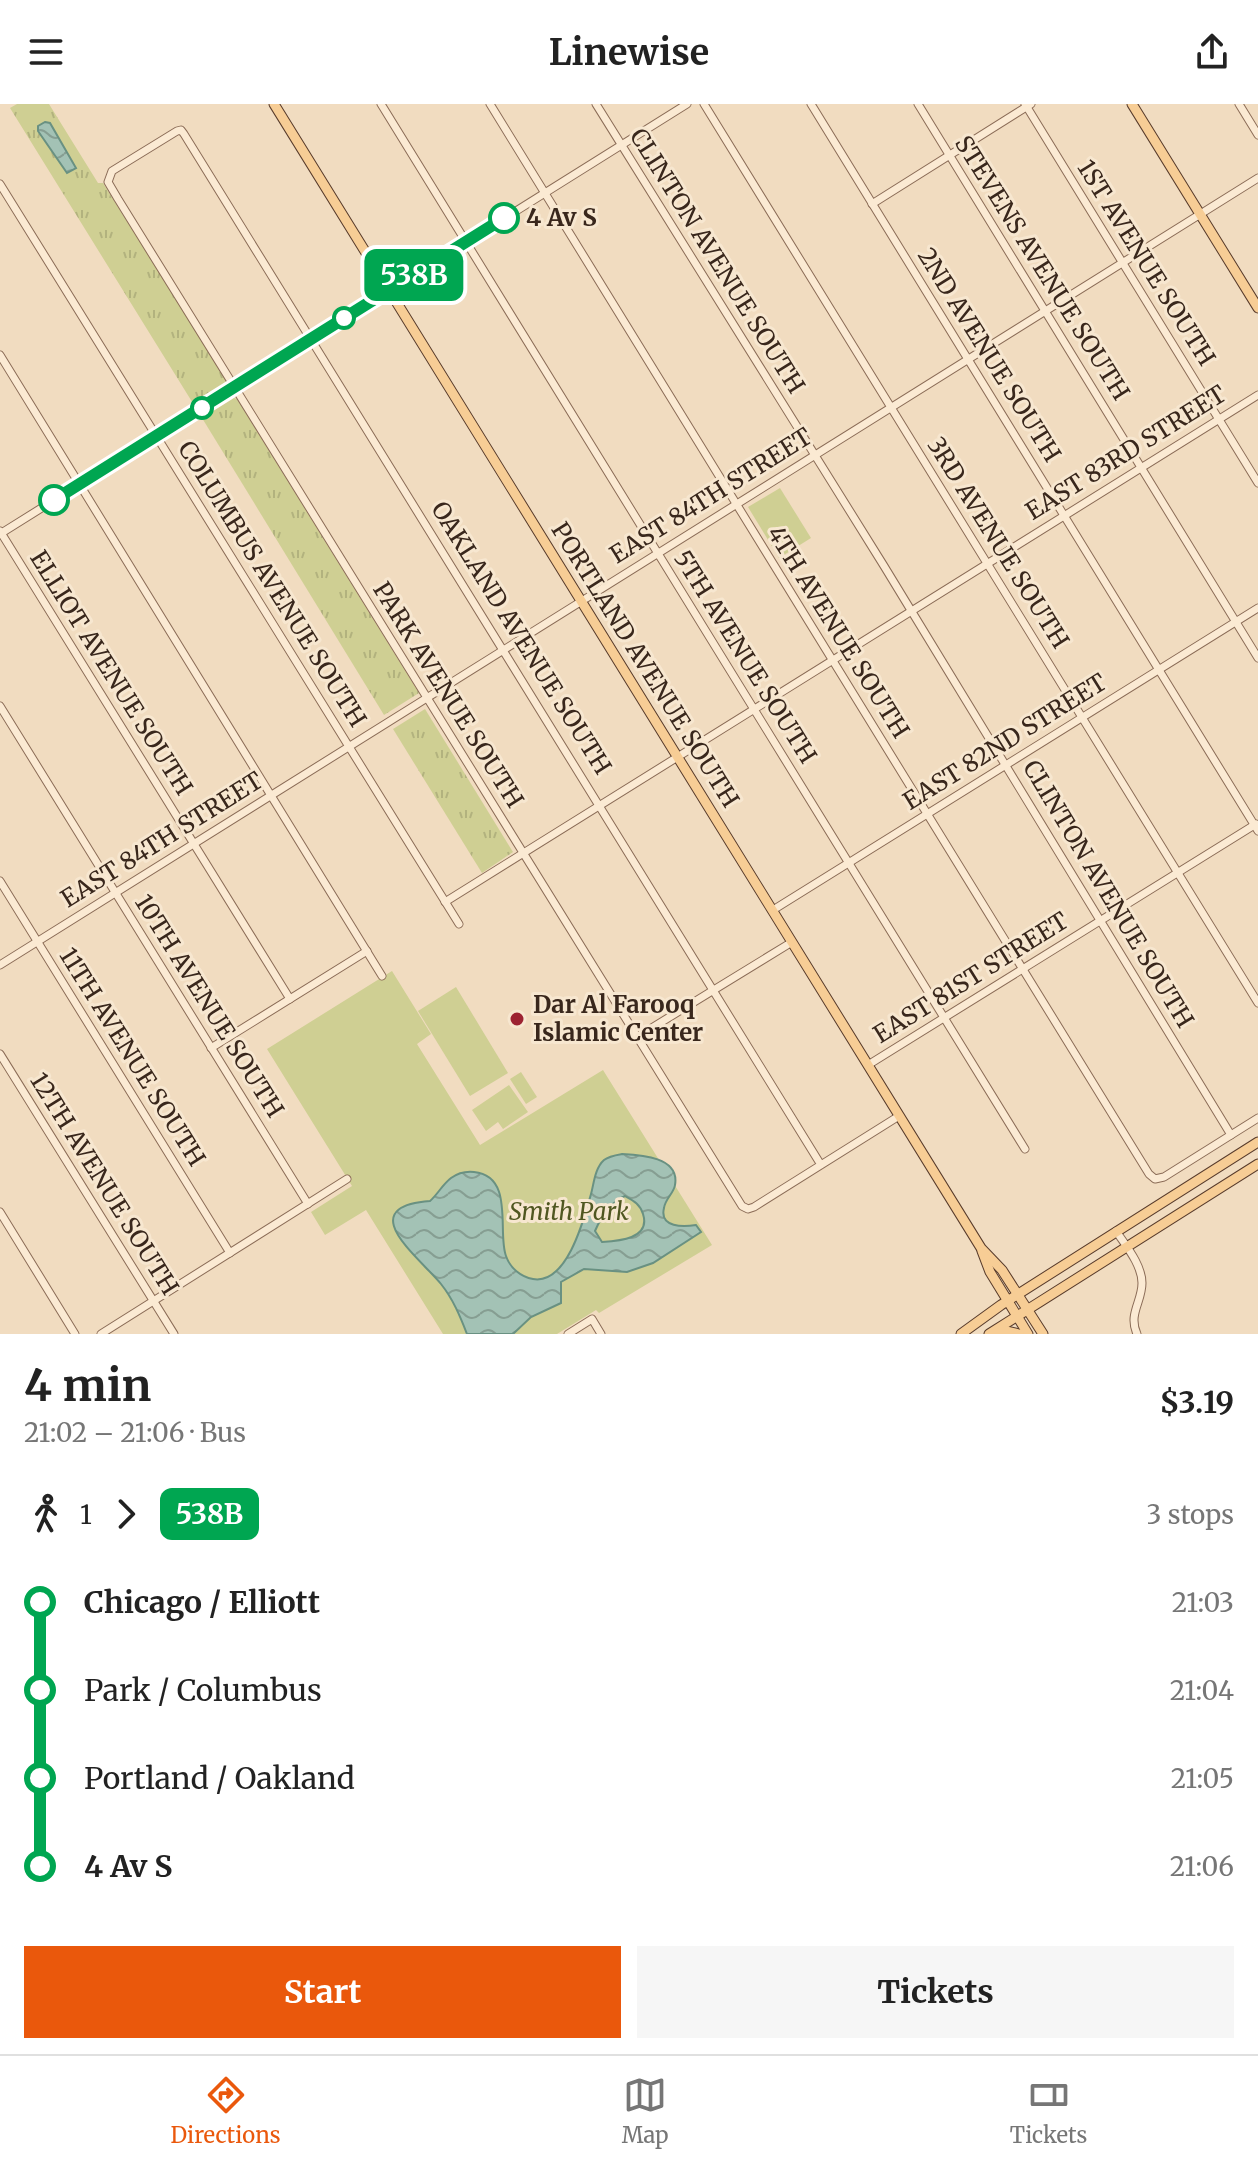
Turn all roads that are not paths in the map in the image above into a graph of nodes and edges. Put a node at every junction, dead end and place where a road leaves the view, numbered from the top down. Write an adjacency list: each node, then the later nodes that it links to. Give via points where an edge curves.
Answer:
1 (274, 104): 23 (main road, PORTLAND AVENUE SOUTH)
2 (381, 104): 21 (street, 5TH AVENUE SOUTH)
3 (490, 104): 17 (street, 4TH AVENUE SOUTH)
4 (596, 104): 13 (street, CLINTON AVENUE SOUTH)
5 (687, 104): 13 (street)
6 (704, 104): 31 (street, 3RD AVENUE SOUTH)
7 (811, 104): 19 (street, 2ND AVENUE SOUTH)
8 (918, 104): 14 (street, STEVENS AVENUE SOUTH)
9 (1132, 104): 20 (main road)
10 (1239, 104): 12 (street)
11 (1028, 105): 14 (street); 22 (street, 1ST AVENUE SOUTH)
12 (1258, 135)
13 (621, 145): 17 (street); 34 (street, CLINTON AVENUE SOUTH)
14 (950, 155): 19 (street); 25 (street, STEVENS AVENUE SOUTH)
15 (1258, 178): 20 (street, EAST 84TH STREET)
16 (0, 184): 33 (street, COLUMBUS AVENUE SOUTH)
17 (545, 193): 21 (street); 38 (street, 4TH AVENUE SOUTH)
18 (118, 199): 26 (street, OAKLAND AVENUE SOUTH, via 108,182 112,171 181,130); 29 (street, PARK AVENUE SOUTH)
19 (872, 204): 28 (street, 2ND AVENUE SOUTH)
20 (1200, 214): 22 (street, EAST 84TH STREET); 24 (main road)
21 (467, 242): 23 (street); 41 (street, 5TH AVENUE SOUTH)
22 (1123, 262): 25 (street, EAST 84TH STREET); 32 (street, 1ST AVENUE SOUTH)
23 (390, 289): 26 (street); 43 (main road, PORTLAND AVENUE SOUTH)
24 (1258, 308)
25 (1045, 311): 28 (street, EAST 84TH STREET); 35 (street, STEVENS AVENUE SOUTH)
26 (312, 339): 29 (street); 47 (street, OAKLAND AVENUE SOUTH)
27 (0, 355): 37 (street)
28 (968, 359): 31 (street, EAST 84TH STREET); 39 (street, 2ND AVENUE SOUTH)
29 (235, 387): 33 (street); 51 (street, PARK AVENUE SOUTH)
30 (1258, 395): 32 (street, EAST 83RD STREET)
31 (890, 407): 34 (street, EAST 84TH STREET); 42 (street, 3RD AVENUE SOUTH)
32 (1219, 419): 35 (street, EAST 83RD STREET); 36 (street, 1ST AVENUE SOUTH)
33 (158, 435): 37 (street); 55 (street, COLUMBUS AVENUE SOUTH)
34 (815, 455): 38 (street, EAST 84TH STREET); 45 (street, CLINTON AVENUE SOUTH)
35 (1141, 467): 39 (street, EAST 83RD STREET); 46 (street, STEVENS AVENUE SOUTH)
36 (1258, 483)
37 (81, 484): 40 (street); 58 (street)
38 (736, 504): 41 (street, EAST 84TH STREET); 49 (street, 4TH AVENUE SOUTH)
39 (1064, 516): 42 (street, EAST 83RD STREET); 50 (street, 2ND AVENUE SOUTH)
40 (0, 533): 62 (street, ELLIOT AVENUE SOUTH)
41 (658, 553): 43 (street, EAST 84TH STREET); 53 (street, 5TH AVENUE SOUTH)
42 (987, 564): 45 (street, EAST 83RD STREET); 54 (street, 3RD AVENUE SOUTH)
43 (582, 601): 47 (street, EAST 84TH STREET); 56 (main road, PORTLAND AVENUE SOUTH)
44 (1258, 608): 46 (street, EAST 82ND STREET)
45 (911, 611): 49 (street, EAST 83RD STREET); 57 (street, CLINTON AVENUE SOUTH)
46 (1236, 622): 48 (street, STEVENS AVENUE SOUTH); 50 (street, EAST 82ND STREET)
47 (504, 649): 51 (street, EAST 84TH STREET); 59 (street, OAKLAND AVENUE SOUTH)
48 (1258, 658)
49 (832, 660): 53 (street, EAST 83RD STREET); 60 (street, 4TH AVENUE SOUTH)
50 (1158, 670): 54 (street, EAST 82ND STREET); 61 (street, 2ND AVENUE SOUTH)
51 (427, 698): 55 (street, EAST 84TH STREET); 63 (street, PARK AVENUE SOUTH)
52 (0, 706): 67 (street, 10TH AVENUE SOUTH)
53 (754, 709): 56 (street, EAST 83RD STREET); 64 (street, 5TH AVENUE SOUTH)
54 (1081, 718): 57 (street, EAST 82ND STREET); 65 (street, 3RD AVENUE SOUTH)
55 (349, 746): 58 (street, EAST 84TH STREET); 68 (street, COLUMBUS AVENUE SOUTH)
56 (678, 756): 59 (street, EAST 83RD STREET); 69 (main road, PORTLAND AVENUE SOUTH)
57 (1006, 765): 60 (street, EAST 82ND STREET); 70 (street, CLINTON AVENUE SOUTH)
58 (271, 795): 62 (street, EAST 84TH STREET); 74 (street)
59 (600, 805): 63 (street, EAST 83RD STREET); 78 (street, OAKLAND AVENUE SOUTH)
60 (926, 815): 64 (street, EAST 82ND STREET); 76 (street, 4TH AVENUE SOUTH)
61 (1257, 826): 65 (street, EAST 81ST STREET)
62 (193, 844): 67 (street, EAST 84TH STREET); 79 (street, ELLIOT AVENUE SOUTH)
63 (523, 853): 68 (street, EAST 83RD STREET); 82 (street, PARK AVENUE SOUTH)
64 (849, 863): 69 (street, EAST 82ND STREET); 81 (street, 5TH AVENUE SOUTH)
65 (1177, 873): 70 (street, EAST 81ST STREET); 80 (street, 3RD AVENUE SOUTH)
66 (0, 881): 72 (street, 11TH AVENUE SOUTH)
67 (115, 893): 72 (street, EAST 84TH STREET); 83 (street, 10TH AVENUE SOUTH)
68 (445, 902): 71 (street, COLUMBUS AVENUE SOUTH)
69 (773, 910): 73 (main road, PORTLAND AVENUE SOUTH)
70 (1100, 921): 76 (street, EAST 81ST STREET); 88 (street, CLINTON AVENUE SOUTH)
71 (459, 924)
72 (37, 942): 75 (street, EAST 84TH STREET); 103 (street, 11TH AVENUE SOUTH)
73 (792, 942): 78 (street); 85 (main road, PORTLAND AVENUE SOUTH)
74 (367, 951): 77 (street); 79 (street)
75 (0, 965)
76 (1022, 969): 81 (street, EAST 81ST STREET); 88 (street, 4TH AVENUE SOUTH, via 1155,1179)
77 (382, 976)
78 (713, 991): 82 (street); 92 (street, OAKLAND AVENUE SOUTH)
79 (290, 999): 83 (street)
80 (1258, 1003)
81 (944, 1018): 85 (street, EAST 81ST STREET); 90 (street, 5TH AVENUE SOUTH)
82 (637, 1037): 92 (street, PARK AVENUE SOUTH, via 738,1202 748,1209)
83 (211, 1048): 95 (street, 10TH AVENUE SOUTH)
84 (0, 1054): 106 (street, 12TH AVENUE SOUTH)
85 (868, 1065): 86 (main road, PORTLAND AVENUE SOUTH)
86 (899, 1116): 92 (street); 102 (main road, PORTLAND AVENUE SOUTH)
87 (1258, 1118): 88 (street)
88 (1231, 1135)
89 (1258, 1142): 94 (main road)
90 (1025, 1149)
91 (1258, 1164): 97 (main road)
92 (821, 1165)
93 (347, 1179): 95 (street)
94 (1173, 1195): 96 (main road); 97 (main road)
95 (308, 1204): 103 (street)
96 (1153, 1208): 99 (main road); 100 (main road)
97 (1182, 1210): 99 (main road)
98 (0, 1212): 111 (street)
99 (1163, 1222): 101 (main road)
100 (1116, 1231): 101 (street); 105 (main road)
101 (1126, 1246): 108 (main road); 121 (street, via 1141,1273 1133,1319)
102 (981, 1248): 104 (main road, PORTLAND AVENUE SOUTH); 105 (main road, PORTLAND AVENUE SOUTH)
103 (230, 1253): 106 (street)
104 (990, 1272): 107 (main road, PORTLAND AVENUE SOUTH); 110 (main road, via 994,1298)
105 (1018, 1294): 107 (main road); 108 (main road, PORTLAND AVENUE SOUTH)
106 (153, 1301): 112 (street); 113 (street, 12TH AVENUE SOUTH)
107 (1007, 1301): 109 (main road, PORTLAND AVENUE SOUTH); 110 (main road)
108 (1027, 1308): 109 (main road); 120 (main road, PORTLAND AVENUE SOUTH)
109 (1016, 1315): 117 (main road); 119 (main road, PORTLAND AVENUE SOUTH)
110 (978, 1321): 116 (main road)
111 (75, 1334)
112 (101, 1334)
113 (174, 1334)
114 (568, 1334): 115 (street, via 592,1319)
115 (601, 1334)
116 (961, 1334)
117 (991, 1334): 118 (main road)
118 (1019, 1334)
119 (1028, 1334)
120 (1043, 1334)
121 (1137, 1334)

